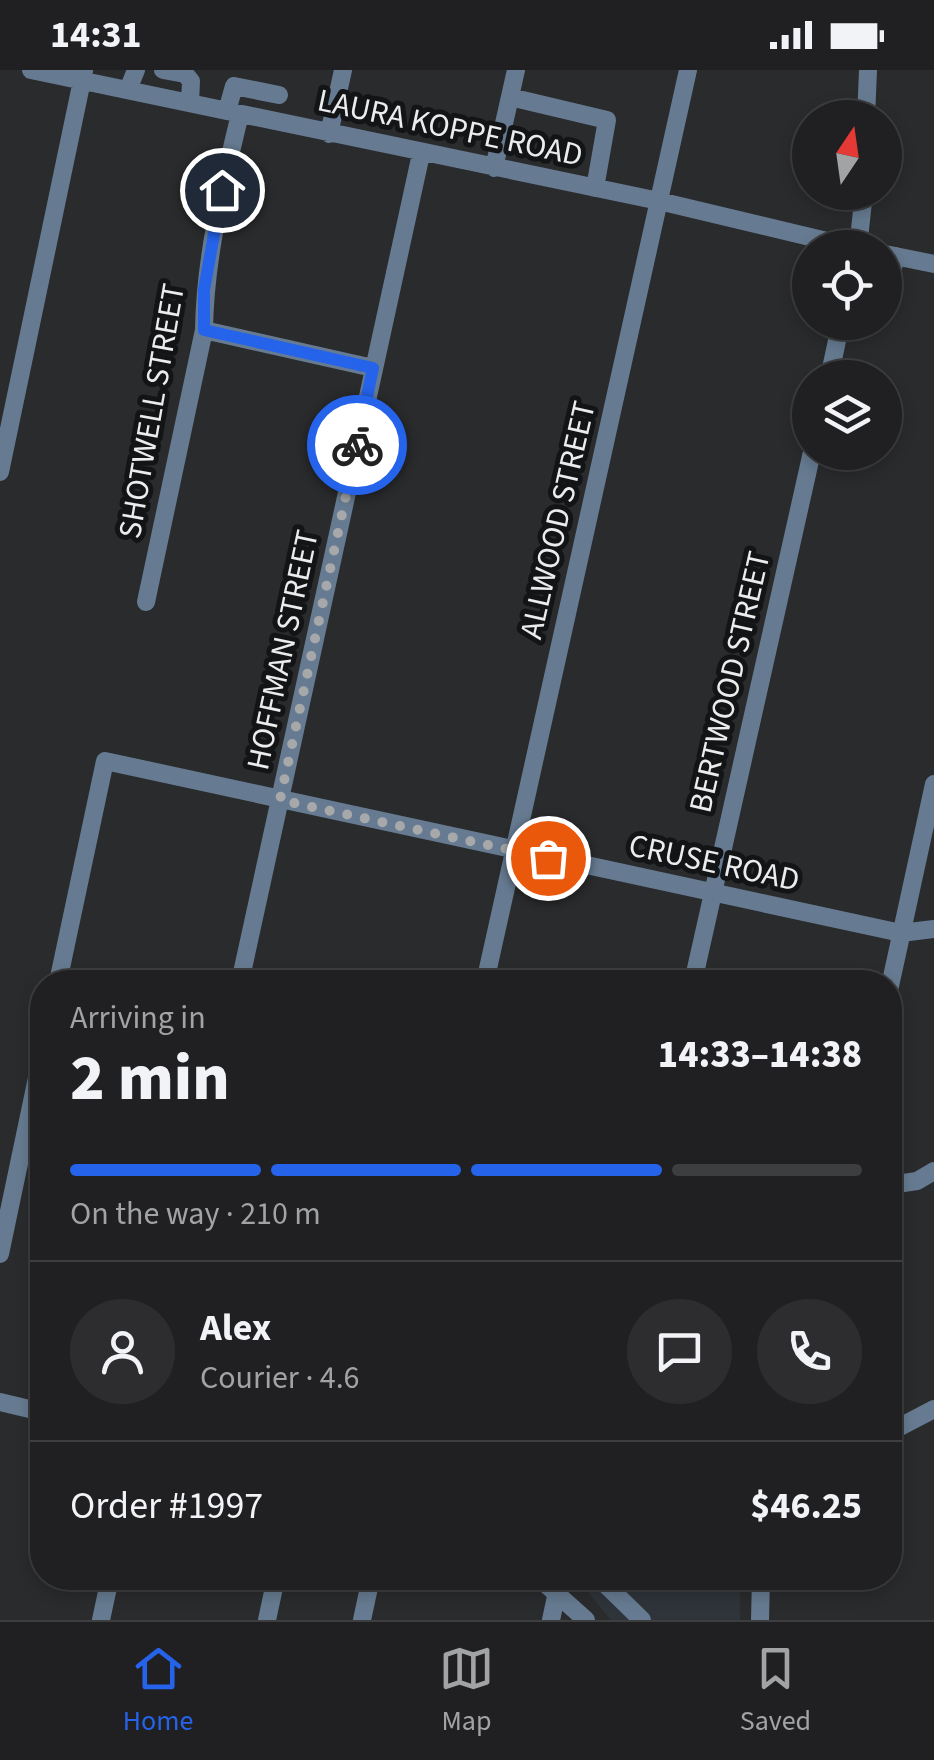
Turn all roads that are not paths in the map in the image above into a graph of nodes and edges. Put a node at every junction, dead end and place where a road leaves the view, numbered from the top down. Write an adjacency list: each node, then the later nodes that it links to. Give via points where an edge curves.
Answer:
1 (31, 70): 8 (street, LAURA KOPPE ROAD)
2 (136, 70): 9 (street)
3 (162, 70): 13 (street, via 191,81)
4 (343, 70): 15 (street)
5 (516, 70): 11 (street)
6 (688, 70): 19 (street, ALLWOOD STREET)
7 (868, 70): 12 (street)
8 (84, 75): 9 (street, LAURA KOPPE ROAD); 26 (street)
9 (128, 90): 13 (street, LAURA KOPPE ROAD)
10 (280, 95): 14 (street, via 234,86)
11 (510, 97): 17 (street); 18 (street, via 607,120)
12 (867, 100)
13 (190, 103): 14 (street, LAURA KOPPE ROAD)
14 (234, 113): 15 (street, LAURA KOPPE ROAD); 23 (street, SHOTWELL STREET, via 204,290)
15 (330, 134): 16 (street, LAURA KOPPE ROAD)
16 (421, 154): 17 (street, LAURA KOPPE ROAD); 24 (street, HOFFMAN STREET)
17 (494, 168): 18 (street, LAURA KOPPE ROAD)
18 (595, 188): 19 (street, LAURA KOPPE ROAD)
19 (659, 201): 20 (street, LAURA KOPPE ROAD); 30 (street, ALLWOOD STREET)
20 (792, 233)
21 (902, 257): 22 (street)
22 (934, 264)
23 (204, 330): 24 (street); 27 (street, SHOTWELL STREET)
24 (373, 368): 29 (street, HOFFMAN STREET)
25 (808, 470): 31 (street, BERTWOOD STREET)
26 (0, 472)
27 (146, 602)
28 (934, 784): 33 (street)
29 (280, 800): 30 (street, CRUSE ROAD); 34 (street, CRUSE ROAD, via 105,761); 35 (street, HOFFMAN STREET)
30 (515, 851): 31 (street, CRUSE ROAD); 36 (street, ALLWOOD STREET)
31 (713, 894): 33 (street, CRUSE ROAD); 37 (street, BERTWOOD STREET)
32 (934, 929): 33 (street, CRUSE ROAD)
33 (902, 932): 38 (street)
34 (61, 970)
35 (243, 970)
36 (488, 970)
37 (696, 970)
38 (894, 970)
39 (30, 1111): 42 (street)
40 (934, 1171): 41 (street)
41 (902, 1184)
42 (0, 1254)
43 (0, 1402): 44 (street)
44 (30, 1409)
45 (934, 1409): 46 (street)
46 (902, 1426)
47 (107, 1590): 54 (street)
48 (273, 1590): 55 (street)
49 (368, 1590): 56 (street)
50 (557, 1590): 57 (street)
51 (563, 1590): 58 (street)
52 (612, 1590): 59 (street)
53 (761, 1590): 60 (street)
54 (101, 1620)
55 (267, 1620)
56 (362, 1620)
57 (550, 1620)
58 (586, 1620)
59 (642, 1620)
60 (760, 1620)

